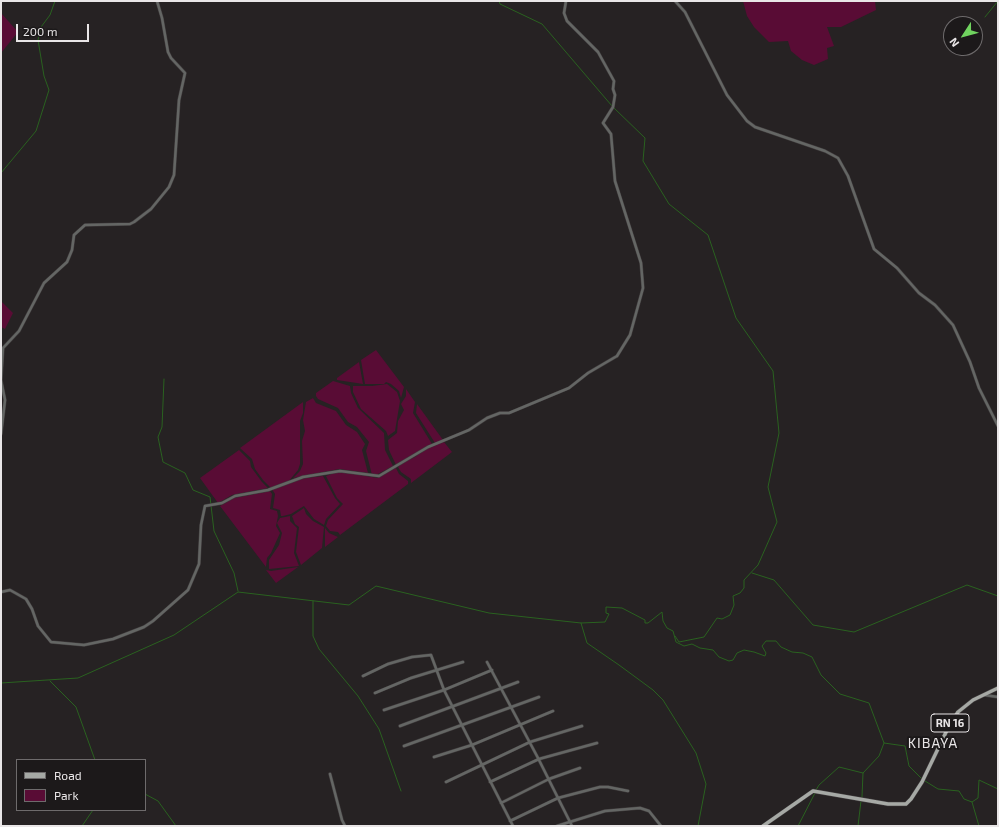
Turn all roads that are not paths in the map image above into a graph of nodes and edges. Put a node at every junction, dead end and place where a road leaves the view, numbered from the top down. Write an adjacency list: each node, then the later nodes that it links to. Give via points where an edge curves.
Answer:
1 (157, 1): 5 (street, via 168,52 185,73 179,100 174,175 169,187 151,210 134,222 89,224 74,235 67,262 44,283 20,331 3,348 1,380 5,400)
2 (566, 1): 6 (street, via 564,12 567,21 598,52 614,81 613,107 603,123 611,134 615,181 641,263 643,288 630,335 617,356 588,372 569,388 509,413 487,418 469,430 428,447 379,476 340,471 303,477 268,490 235,496 205,506 201,525 199,564 188,590 144,627 113,639 84,645 51,642 38,626 26,599 10,590)
3 (675, 1): 4 (street, via 685,12 727,95 748,121 755,127 825,151 838,158 848,176 874,249 897,268 953,325)
4 (998, 426)
5 (1, 434)
6 (1, 592)
7 (463, 662): 9 (street)
8 (487, 662): 10 (street)
9 (436, 670): 11 (street, via 431,655 421,655 388,664); 15 (street); 16 (street)
10 (492, 670): 13 (street); 15 (street)
11 (363, 676)
12 (518, 682): 13 (street)
13 (502, 688): 20 (street); 21 (street)
14 (998, 688): 17 (main road, RN 16)
15 (444, 690): 21 (street); 22 (street)
16 (375, 693)
17 (983, 695): 19 (street); 50 (main road, RN 16, via 964,706 953,719 923,780 906,804 897,805 815,791)
18 (539, 697): 20 (street)
19 (998, 697)
20 (511, 706): 24 (street); 26 (street)
21 (453, 707): 25 (street); 26 (street)
22 (384, 710)
23 (553, 711): 24 (street)
24 (520, 724): 28 (street); 31 (street)
25 (400, 726)
26 (462, 726): 30 (street); 31 (street)
27 (582, 726): 28 (street)
28 (530, 742): 33 (street); 34 (street)
29 (597, 743): 33 (street)
30 (404, 746)
31 (472, 746): 32 (street); 34 (street)
32 (434, 757)
33 (539, 759): 37 (street); 39 (street)
34 (481, 764): 38 (street); 39 (street)
35 (580, 768): 37 (street)
36 (330, 774): 45 (street)
37 (549, 779): 41 (street); 42 (street)
38 (446, 782)
39 (490, 782): 42 (street)
40 (628, 791): 41 (street, via 600,787)
41 (558, 798): 43 (street); 44 (street)
42 (501, 803): 43 (street)
43 (510, 821): 46 (street)
44 (569, 821): 47 (street); 48 (street); 49 (street, via 605,811 640,808 649,811)
45 (345, 826)
46 (513, 826)
47 (557, 826)
48 (572, 826)
49 (661, 826)
50 (762, 826)

